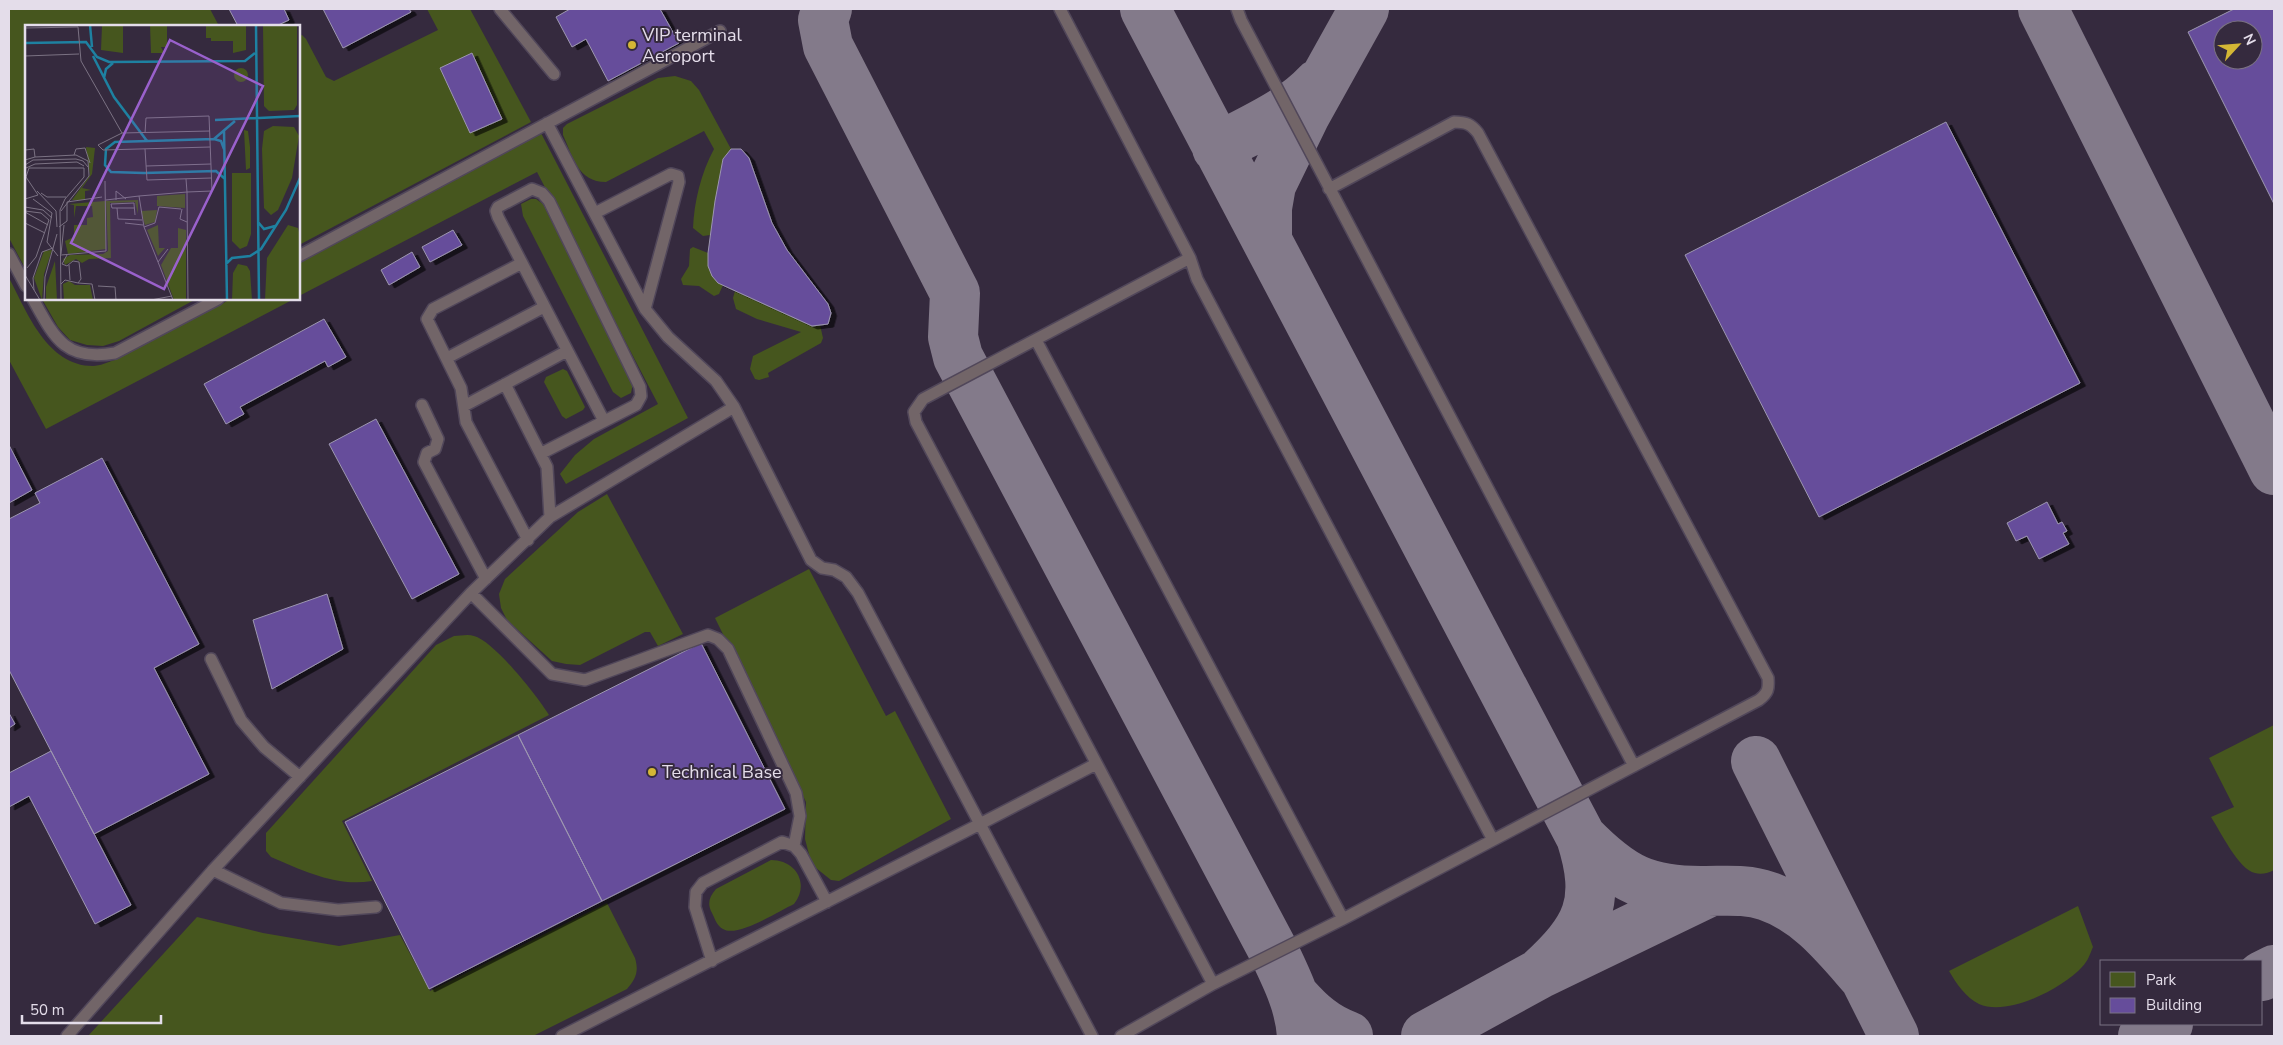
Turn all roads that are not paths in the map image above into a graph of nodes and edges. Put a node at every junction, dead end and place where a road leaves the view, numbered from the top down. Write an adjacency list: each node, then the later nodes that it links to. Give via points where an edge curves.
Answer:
1 (500, 9): 5 (lane)
2 (1060, 9): 11 (lane)
3 (1237, 9): 7 (lane)
4 (720, 31): 6 (lane)
5 (554, 74)
6 (547, 123): 8 (lane); 10 (lane)
7 (1329, 189): 33 (lane); 33 (lane, via 1454,122 1471,125 1768,678 1769,688 1765,695)
8 (595, 213): 17 (lane); 17 (lane, via 671,174 678,176)
9 (9, 254): 13 (lane)
10 (300, 255)
11 (1190, 258): 18 (lane); 36 (lane, via 1197,280)
12 (522, 263): 16 (lane); 20 (lane, via 429,314 429,326); 25 (lane, via 496,211 532,189 542,193 548,201 640,386 641,396 636,405)
13 (25, 284)
14 (34, 300): 15 (lane, via 49,329 66,347 84,355 100,356 114,353)
15 (216, 300)
16 (544, 307): 19 (lane); 20 (lane)
17 (645, 309): 24 (lane, via 668,337 716,381)
18 (1036, 340): 32 (lane, via 923,399 914,412 916,422); 41 (lane)
19 (567, 351): 21 (lane); 25 (lane)
20 (447, 358): 23 (lane, via 461,388)
21 (505, 384): 23 (lane); 26 (lane)
22 (422, 405): 29 (lane, via 438,439 435,449 427,454 424,462)
23 (464, 406): 28 (lane, via 466,422 474,439)
24 (734, 407): 27 (lane); 35 (lane, via 811,560 846,577 858,593)
25 (604, 421): 26 (lane)
26 (542, 453): 27 (lane, via 547,467)
27 (550, 517): 28 (lane)
28 (528, 540): 29 (lane)
29 (486, 579): 30 (lane)
30 (471, 593): 34 (lane); 37 (lane, via 552,674 585,680 692,640 708,636 718,639 728,649 796,793 800,816)
31 (211, 659): 34 (lane, via 241,720 264,747)
32 (1096, 764): 35 (lane); 43 (lane)
33 (1634, 766): 36 (lane)
34 (300, 777): 38 (lane)
35 (980, 824): 39 (lane); 46 (lane)
36 (1493, 840): 41 (lane)
37 (794, 846): 39 (lane); 42 (lane, via 782,842 703,883 696,892 695,906)
38 (213, 870): 40 (lane, via 281,903 338,910); 44 (lane)
39 (827, 902): 42 (lane)
40 (376, 907)
41 (1342, 919): 43 (lane)
42 (712, 961): 45 (lane)
43 (1214, 984): 47 (lane)
44 (67, 1036)
45 (562, 1036)
46 (1092, 1036)
47 (1120, 1036)

